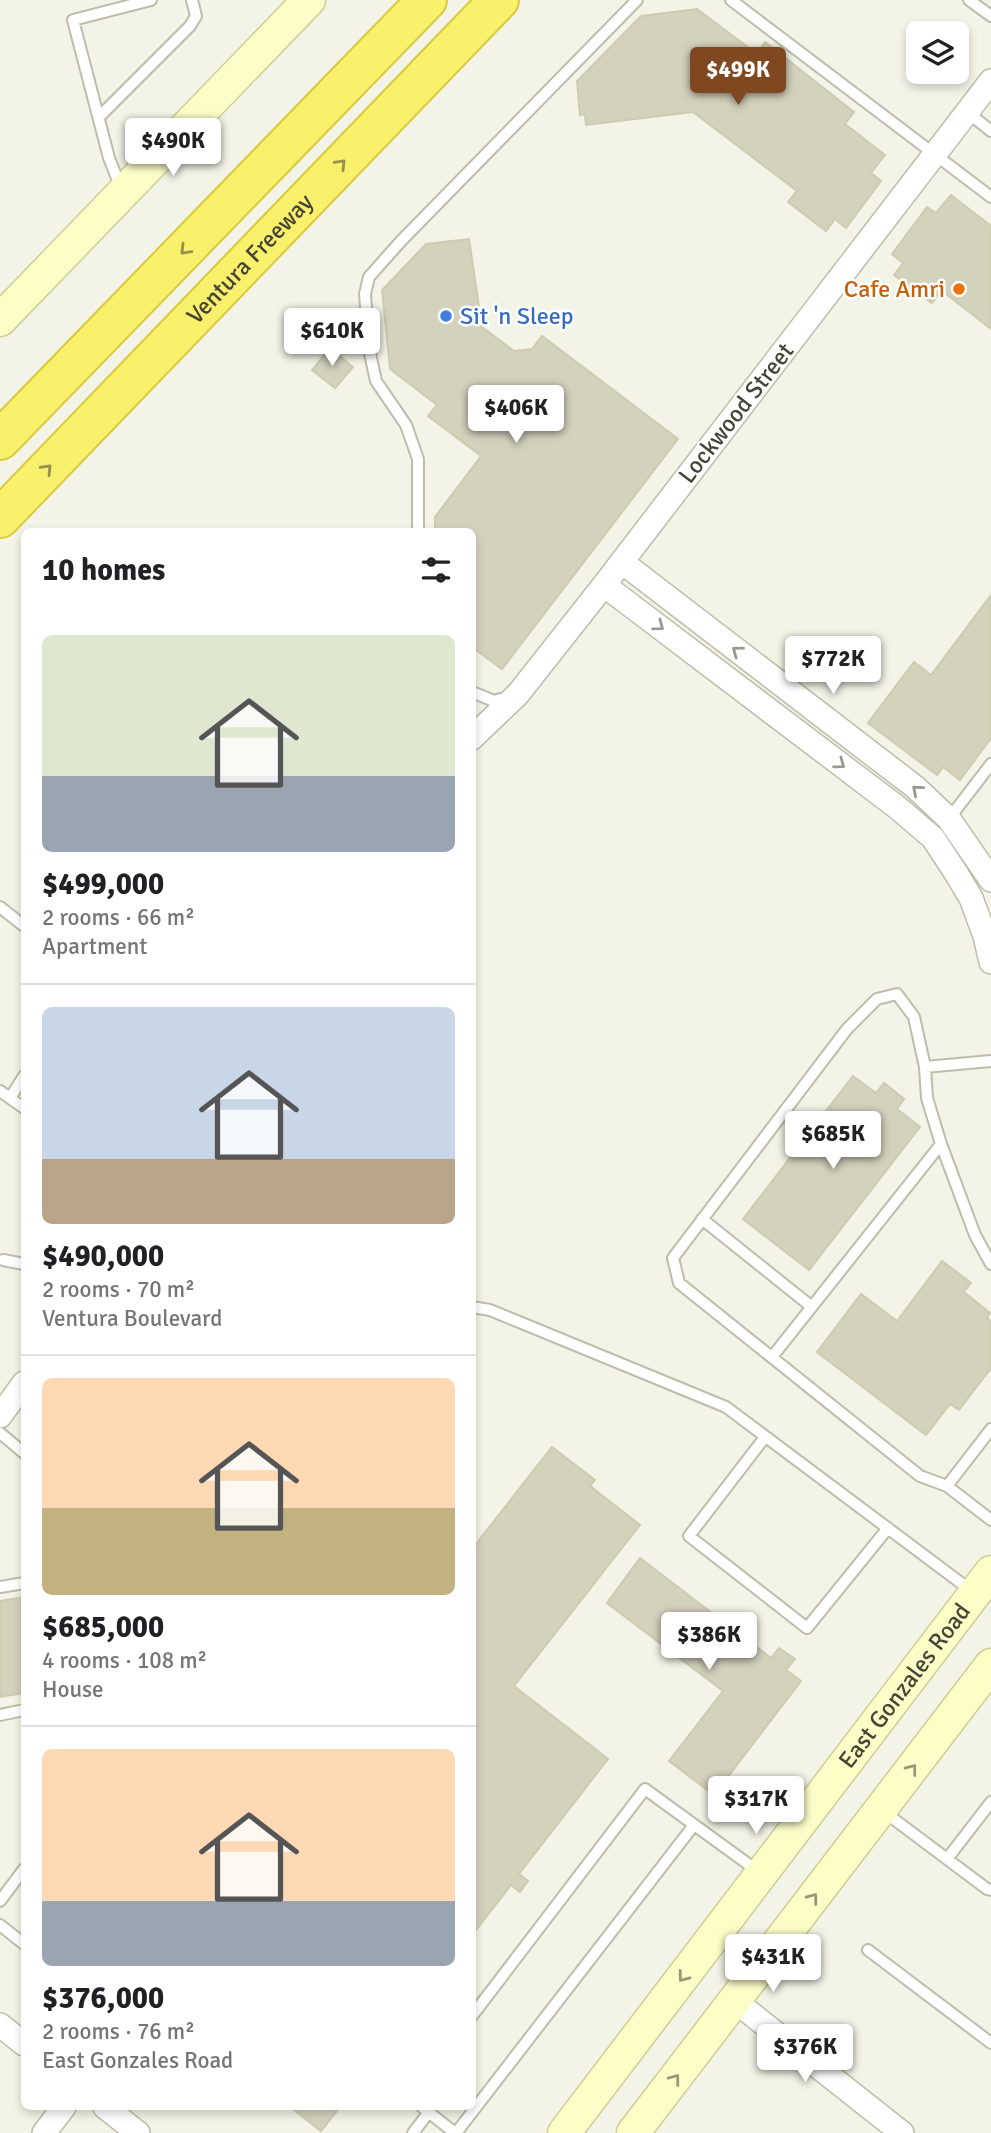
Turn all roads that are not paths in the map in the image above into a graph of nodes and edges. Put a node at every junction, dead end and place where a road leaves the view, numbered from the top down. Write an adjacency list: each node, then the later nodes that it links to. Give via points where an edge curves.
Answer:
1 (151, 0): 13 (lane, via 73,20)
2 (192, 0): 13 (lane, via 195,16 190,26)
3 (404, 0): 18 (highway)
4 (427, 0): 18 (highway)
5 (499, 0): 21 (highway, Ventura Freeway, one-way to 5)
6 (637, 0): 22 (lane, via 369,277 365,294 369,349 376,381 406,425 418,459)
7 (732, 0): 15 (lane)
8 (969, 0): 10 (lane)
9 (298, 5): 16 (main road)
10 (991, 16)
11 (991, 81): 12 (street, Lockwood Street)
12 (967, 112): 14 (lane); 15 (street, Lockwood Street)
13 (99, 117): 16 (lane)
14 (991, 131)
15 (935, 153): 17 (lane); 23 (street, Lockwood Street)
16 (122, 193): 19 (main road)
17 (991, 197)
18 (233, 201): 20 (highway, one-way to 20)
19 (0, 320)
20 (0, 440)
21 (0, 518)
22 (418, 528)
23 (622, 562): 24 (street, Lockwood Street); 29 (street, one-way to 23)
24 (604, 584): 26 (street, Lockwood Street); 30 (street, one-way to 30)
25 (476, 694): 26 (lane, via 494,701)
26 (518, 694): 27 (street, Lockwood Street)
27 (476, 734)
28 (991, 764): 29 (lane)
29 (949, 818): 30 (lane); 31 (street)
30 (933, 838): 34 (street, via 971,898)
31 (991, 880)
32 (0, 907): 33 (lane)
33 (21, 924)
34 (991, 962)
35 (991, 1061): 36 (lane)
36 (925, 1067): 41 (lane, via 927,1098); 42 (lane, via 914,1017 897,994 877,999 847,1029)
37 (21, 1081): 39 (lane)
38 (0, 1091): 39 (lane)
39 (10, 1098): 40 (lane)
40 (21, 1106)
41 (941, 1144): 45 (lane, via 975,1235); 46 (lane)
42 (702, 1219): 46 (lane); 48 (lane, via 673,1258 679,1283)
43 (1, 1261): 44 (lane)
44 (21, 1264)
45 (991, 1264)
46 (811, 1307): 48 (lane)
47 (476, 1308): 53 (lane, via 726,1407)
48 (772, 1357): 55 (lane, via 920,1476)
49 (21, 1387): 50 (street)
50 (0, 1416)
51 (991, 1429): 55 (lane)
52 (0, 1433): 54 (lane)
53 (765, 1437): 57 (lane); 57 (lane, via 689,1536 807,1628)
54 (21, 1450)
55 (947, 1486): 56 (lane)
56 (991, 1520)
57 (888, 1528): 58 (lane)
58 (983, 1582): 69 (main road, East Gonzales Road)
59 (21, 1584): 60 (lane)
60 (0, 1587)
61 (991, 1665): 65 (main road, one-way to 61)
62 (21, 1711): 63 (lane)
63 (0, 1715)
64 (991, 1802): 67 (lane)
65 (881, 1809): 67 (lane); 75 (main road, one-way to 65)
66 (694, 1825): 69 (lane); 76 (lane, via 645,1789); 80 (lane)
67 (947, 1859): 70 (lane)
68 (21, 1873): 71 (lane)
69 (761, 1874): 89 (main road, East Gonzales Road, one-way to 89)
70 (991, 1890)
71 (0, 1901)
72 (0, 1925): 73 (lane)
73 (21, 1942)
74 (868, 1950): 79 (lane)
75 (735, 2001): 90 (main road, one-way to 75); 91 (street)
76 (476, 2011)
77 (0, 2025): 78 (street)
78 (21, 2042)
79 (991, 2043)
80 (476, 2107)
81 (62, 2110): 85 (street)
82 (109, 2110): 86 (street)
83 (425, 2110): 87 (lane); 88 (lane)
84 (474, 2110): 88 (lane)
85 (44, 2133)
86 (138, 2133)
87 (413, 2133)
88 (456, 2133)
89 (564, 2133)
90 (633, 2133)
91 (902, 2133)

